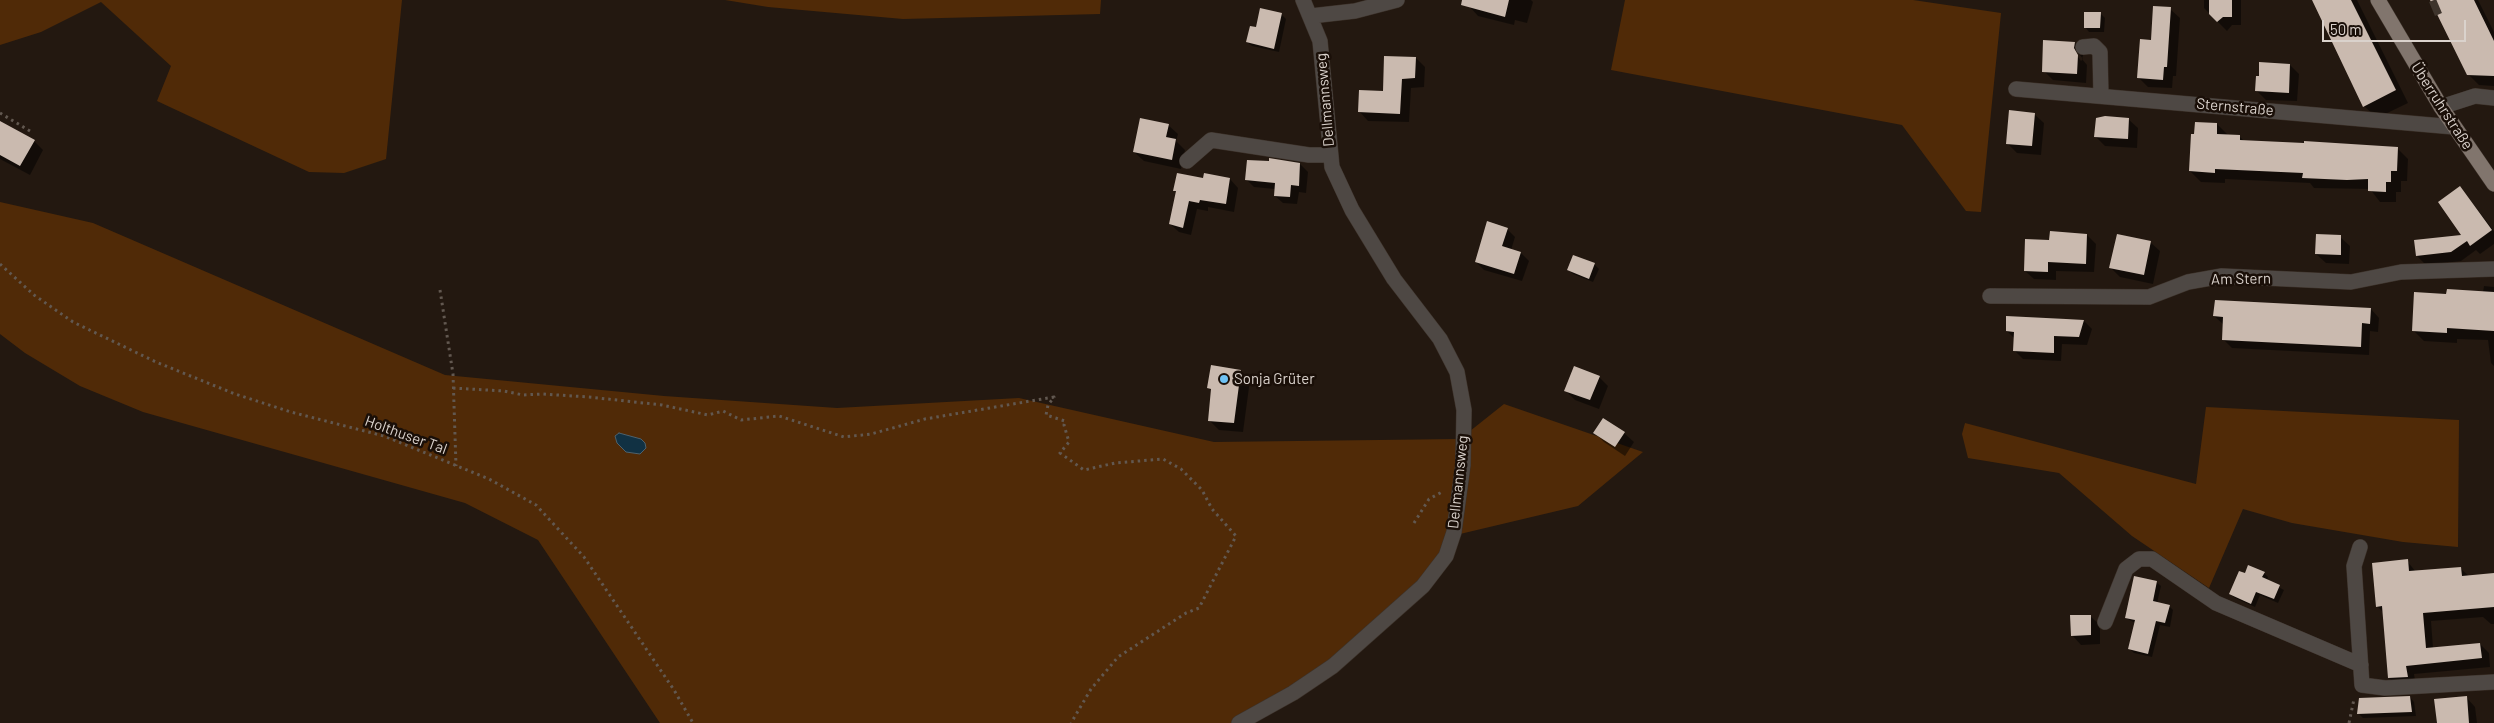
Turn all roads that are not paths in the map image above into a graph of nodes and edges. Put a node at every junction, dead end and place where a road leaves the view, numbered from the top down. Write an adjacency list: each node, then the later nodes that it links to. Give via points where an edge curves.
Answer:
1 (1304, 0): 4 (street, Dellmannsweg)
2 (1397, 0): 4 (street, via 1355,11)
3 (2378, 0): 9 (main road, Überruhrstraße)
4 (1311, 16): 11 (street, Dellmannsweg, via 1320,41)
5 (2083, 47): 7 (street, via 2094,46 2100,52)
6 (2016, 89): 7 (street, Sternstraße)
7 (2101, 96): 10 (street, Sternstraße)
8 (2494, 98): 9 (street, via 2475,96)
9 (2441, 107): 10 (main road, Überruhrstraße)
10 (2454, 127): 13 (main road, Überruhrstraße)
11 (1329, 155): 12 (street, via 1309,155 1211,140); 20 (street, Dellmannsweg, via 1340,188 1352,210 1394,279 1440,339 1457,372 1464,410 1463,465 1454,532 1446,556 1423,586 1332,666 1293,693)
12 (1187, 161)
13 (2494, 184)
14 (2494, 269): 15 (street, Am Stern, via 2401,272 2351,282 2222,276 2188,282 2148,297)
15 (1990, 296)
16 (2360, 546): 18 (street, via 2354,566)
17 (2105, 622): 18 (street, via 2126,569 2139,559 2152,559 2216,603)
18 (2361, 665): 19 (street, via 2362,685 2385,688)
19 (2494, 682)
20 (1239, 723)

